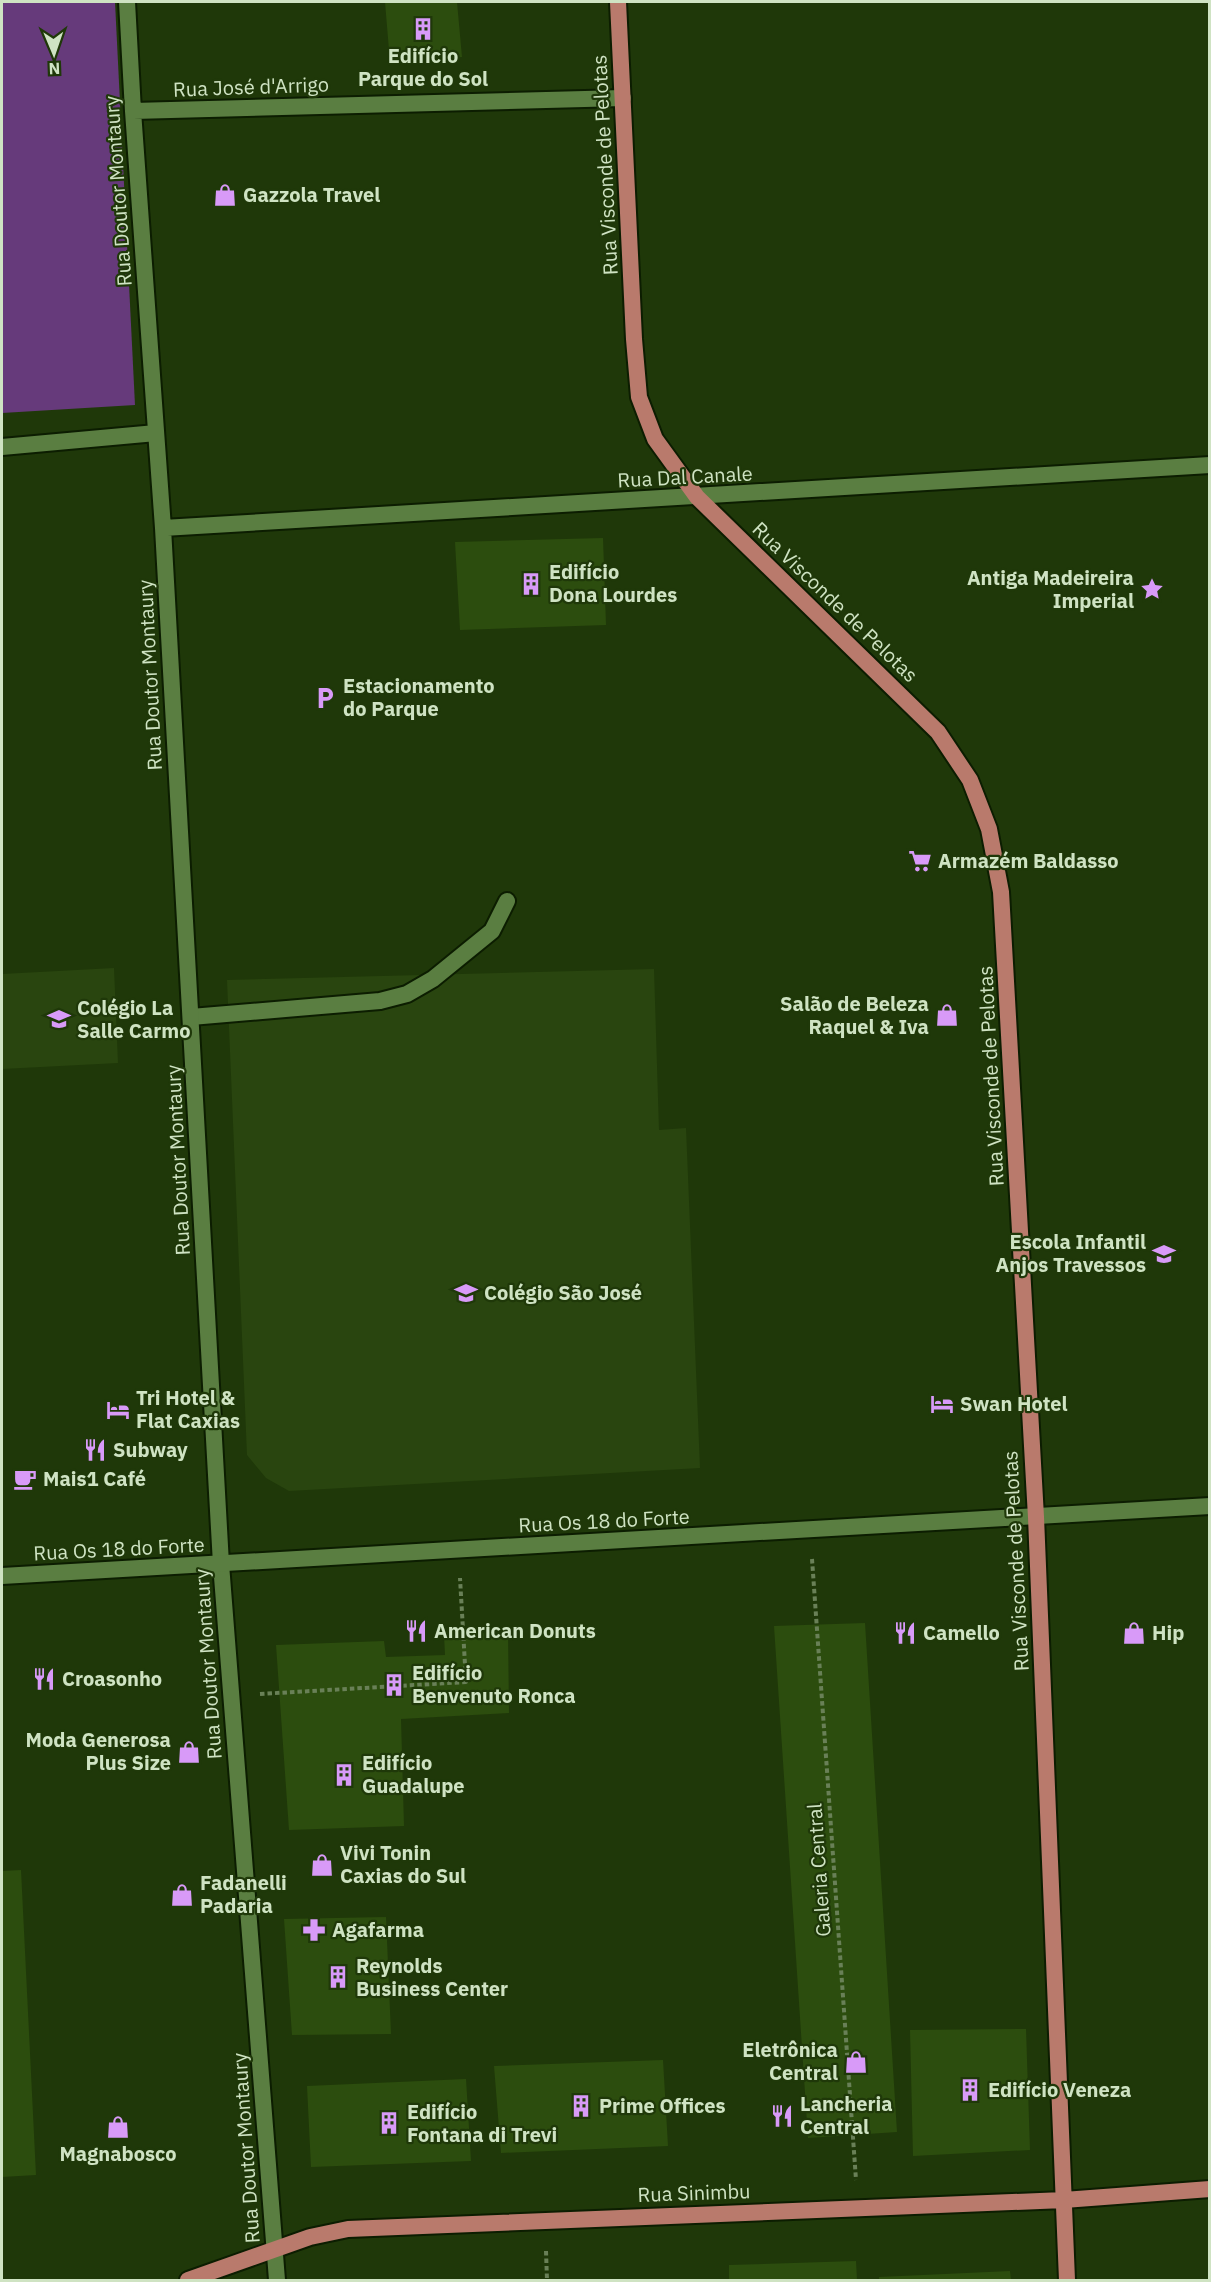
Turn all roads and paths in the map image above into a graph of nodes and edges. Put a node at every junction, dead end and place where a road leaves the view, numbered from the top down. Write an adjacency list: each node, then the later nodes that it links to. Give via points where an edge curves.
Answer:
1 (127, 2): 4 (street, Rua Doutor Montaury)
2 (618, 2): 3 (main road, Rua Visconde de Pelotas)
3 (623, 98): 4 (street, Rua José d'Arrigo); 8 (main road, Rua Visconde de Pelotas, via 639,398 655,439)
4 (133, 111): 5 (street, Rua Doutor Montaury)
5 (156, 433): 6 (street); 9 (street, Rua Doutor Montaury)
6 (2, 447)
7 (1209, 465): 8 (street, Rua Dal Canale)
8 (697, 497): 9 (street, Rua Dal Canale); 13 (main road, Rua Visconde de Pelotas, via 938,732 970,780 989,829 1002,892)
9 (163, 528): 11 (street, Rua Doutor Montaury)
10 (507, 901): 11 (street, via 492,932 433,979 407,994 380,1000)
11 (191, 1017): 16 (street, Rua Doutor Montaury)
12 (1209, 1506): 13 (street, Rua Os 18 do Forte)
13 (1036, 1516): 14 (street, Rua Os 18 do Forte); 20 (main road, Rua Visconde de Pelotas)
14 (810, 1530): 15 (street, Rua Os 18 do Forte); 21 (path, Galeria Central)
15 (458, 1550): 16 (street, Rua Os 18 do Forte); 18 (path, via 466,1682)
16 (221, 1564): 17 (street, Rua Os 18 do Forte); 18 (street, Rua Doutor Montaury)
17 (2, 1576)
18 (232, 1695): 22 (street, Rua Doutor Montaury)
19 (1209, 2189): 20 (main road, Rua Sinimbu)
20 (1064, 2200): 21 (main road, Rua Sinimbu); 25 (main road, Rua Visconde de Pelotas)
21 (858, 2207): 22 (main road, Rua Sinimbu, via 348,2229)
22 (275, 2249): 23 (main road, Rua Sinimbu); 24 (street, Rua Doutor Montaury)
23 (188, 2280)
24 (277, 2280)
25 (1067, 2280)

